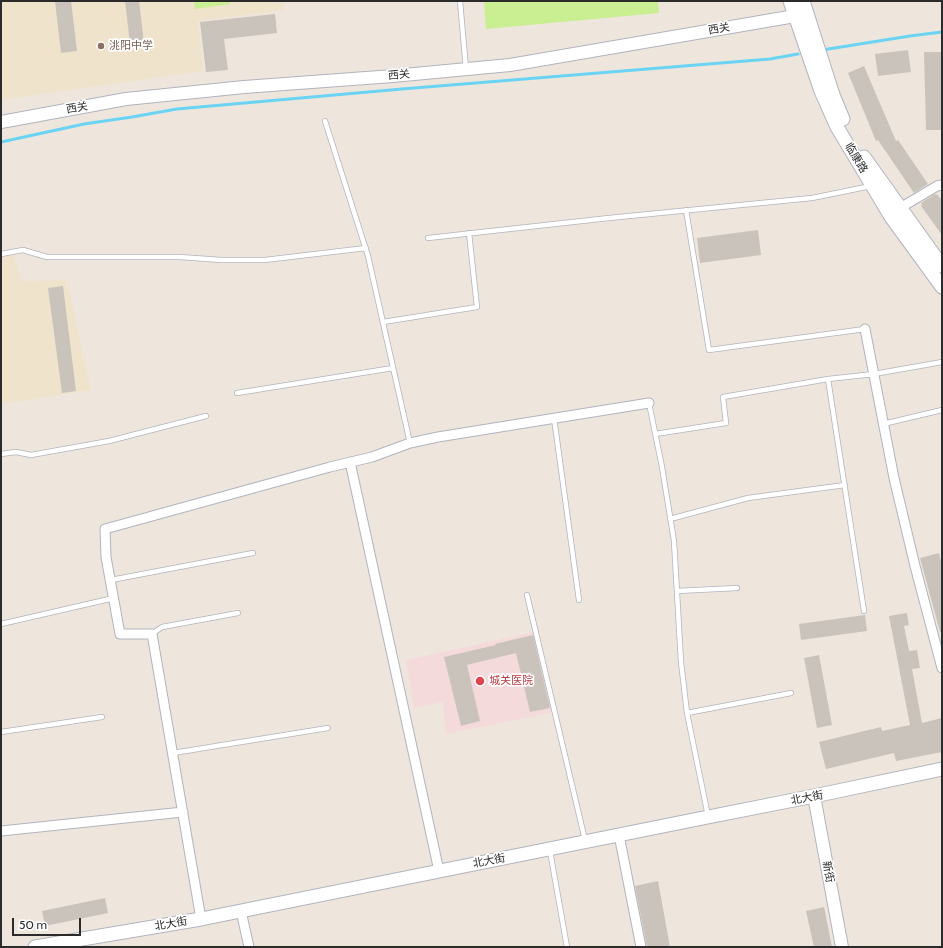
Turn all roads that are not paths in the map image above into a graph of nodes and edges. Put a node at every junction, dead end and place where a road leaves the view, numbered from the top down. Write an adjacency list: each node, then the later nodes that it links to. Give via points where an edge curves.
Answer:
1 (460, 1): 4 (lane)
2 (790, 1): 3 (main road)
3 (801, 9): 4 (street, 西关, via 510,65); 8 (main road, 临康路, via 821,90 837,127); 9 (main road, 临康路, via 847,128 864,158)
4 (466, 69): 6 (street, 西关, via 126,99)
5 (325, 121): 13 (lane)
6 (1, 122)
7 (942, 185): 9 (street)
8 (872, 186): 10 (lane, via 812,198); 16 (main road, 临康路, via 891,217)
9 (900, 208): 15 (main road, 临康路)
10 (686, 210): 11 (lane); 18 (lane, via 709,350)
11 (469, 233): 12 (lane); 17 (lane, via 477,307)
12 (428, 238)
13 (366, 248): 14 (lane, via 265,260 47,257 23,250); 17 (lane)
14 (1, 254)
15 (942, 266)
16 (942, 287)
17 (383, 322): 20 (lane)
18 (865, 329): 21 (street)
19 (942, 362): 21 (lane)
20 (393, 368): 23 (lane); 30 (lane)
21 (874, 374): 22 (lane); 28 (street)
22 (828, 379): 29 (lane, via 723,397 726,423); 33 (lane)
23 (237, 393)
24 (649, 402): 27 (street); 29 (lane)
25 (942, 410): 28 (lane)
26 (206, 416): 31 (lane, via 109,441 30,455 16,452)
27 (554, 418): 30 (street); 41 (lane)
28 (884, 424): 46 (street, via 894,478)
29 (655, 434): 34 (lane)
30 (410, 443): 32 (street)
31 (1, 454)
32 (350, 462): 36 (street, via 105,529 106,557); 61 (street)
33 (845, 485): 34 (lane, via 748,498); 42 (lane)
34 (670, 519): 38 (lane)
35 (253, 553): 36 (lane)
36 (111, 580): 40 (street)
37 (736, 588): 38 (lane)
38 (677, 591): 48 (lane)
39 (527, 595): 59 (lane)
40 (114, 598): 44 (lane); 45 (street, via 120,634)
41 (579, 600)
42 (864, 611)
43 (238, 613): 45 (lane, via 162,627)
44 (1, 624)
45 (152, 634): 52 (street)
46 (942, 668)
47 (791, 693): 48 (lane)
48 (687, 713): 56 (lane)
49 (102, 717): 51 (lane)
50 (328, 728): 52 (lane)
51 (1, 732)
52 (173, 753): 55 (street)
53 (942, 769): 54 (main road, 北大街)
54 (814, 796): 56 (main road, 北大街); 68 (street, 新街)
55 (183, 812): 57 (street); 63 (street)
56 (708, 817): 58 (main road, 北大街)
57 (1, 831)
58 (619, 835): 59 (main road, 北大街); 67 (street)
59 (585, 842): 60 (main road, 北大街)
60 (550, 849): 61 (main road, 北大街); 66 (lane)
61 (439, 871): 62 (main road, 北大街)
62 (241, 911): 63 (main road, 北大街); 65 (street)
63 (201, 919): 64 (main road, 北大街)
64 (35, 947)
65 (250, 947)
66 (567, 947)
67 (641, 947)
68 (842, 947)

